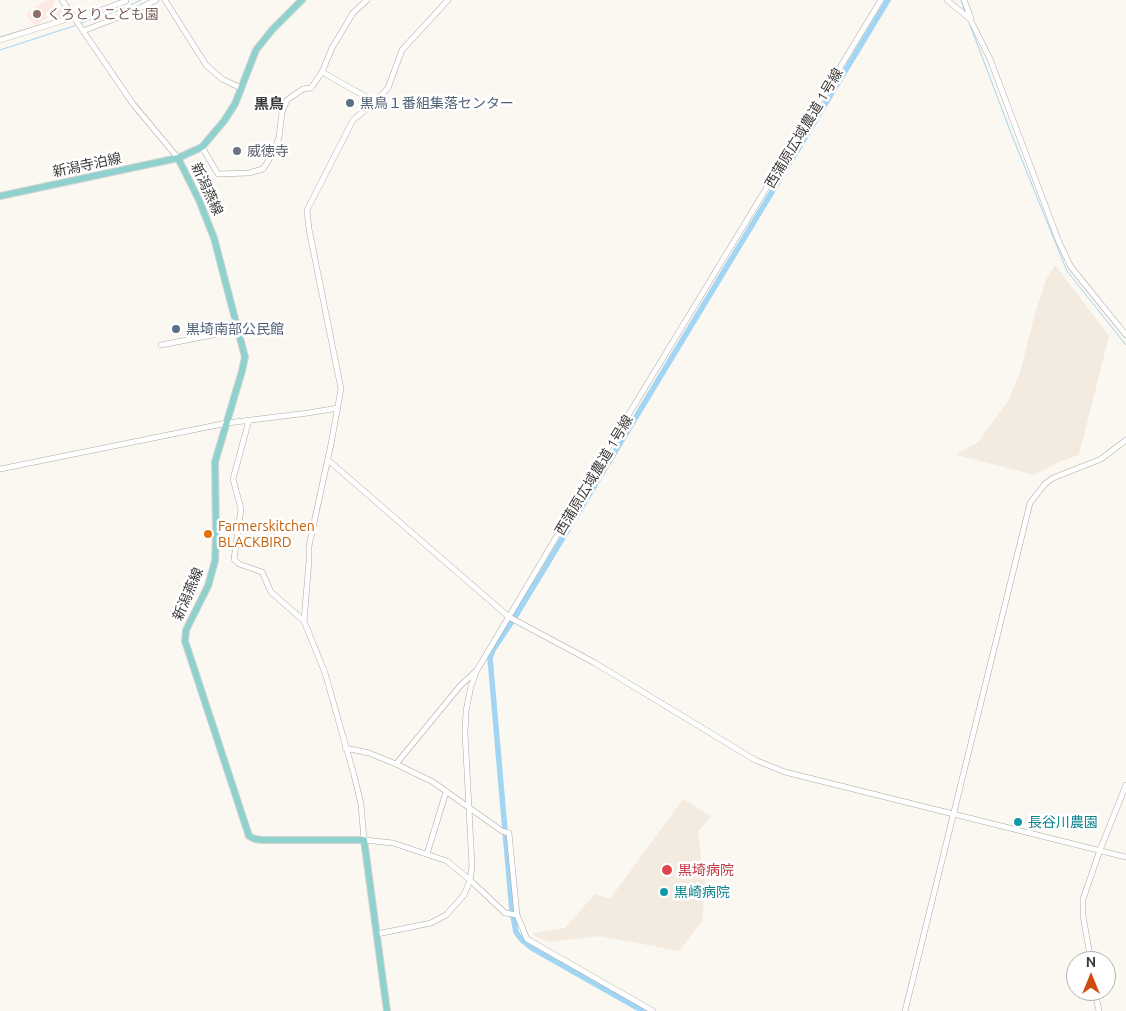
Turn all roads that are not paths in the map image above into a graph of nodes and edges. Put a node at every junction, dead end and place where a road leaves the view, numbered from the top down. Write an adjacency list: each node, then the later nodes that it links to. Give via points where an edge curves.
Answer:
1 (62, 0): 11 (street)
2 (126, 0): 11 (street)
3 (156, 0): 13 (street)
4 (165, 0): 16 (street, via 206,65 222,80)
5 (302, 0): 16 (main road, via 256,50)
6 (366, 0): 15 (street, via 353,13)
7 (448, 0): 17 (street, via 402,50 388,88)
8 (881, 0): 30 (street, 西蒲原広域農道 1号線, via 582,491)
9 (947, 0): 12 (street, via 970,19)
10 (964, 0): 12 (street)
11 (74, 18): 13 (street); 14 (street)
12 (975, 28): 22 (street, via 1071,267)
13 (82, 30): 19 (street, via 133,104)
14 (0, 40)
15 (322, 72): 17 (street); 18 (street, via 311,88 303,89 287,100 275,150 263,169 218,174)
16 (241, 88): 18 (main road, via 224,121)
17 (375, 102): 24 (street, via 353,120 307,210 341,389)
18 (202, 146): 19 (main road, 新潟寺泊線)
19 (178, 158): 20 (main road, 新潟寺泊線); 21 (main road, 新潟燕線, via 211,229)
20 (0, 196)
21 (238, 330): 23 (street); 26 (main road, 新潟燕線, via 245,357)
22 (1126, 335)
23 (161, 345)
24 (338, 408): 25 (street); 28 (street)
25 (249, 420): 26 (street); 31 (street, via 233,479 241,509 234,559 262,572 271,592)
26 (227, 423): 29 (street); 39 (main road, 新潟燕線, via 215,462 215,562 208,586 186,630 185,641 247,831 255,839)
27 (1126, 440): 38 (street, via 1102,458 1053,478 1030,503)
28 (328, 460): 30 (street); 31 (street, via 309,546)
29 (0, 469)
30 (509, 617): 32 (street, 西蒲原広域農道 1号線); 38 (street, via 595,663 755,760 785,772)
31 (304, 621): 33 (street, via 325,672)
32 (478, 670): 34 (street, via 460,686); 37 (street, 西蒲原広域農道 1号線, via 466,711)
33 (346, 748): 34 (street); 39 (street, via 361,804)
34 (396, 764): 36 (street)
35 (1126, 785): 40 (street)
36 (446, 792): 37 (street); 41 (street)
37 (469, 808): 43 (street, 西蒲原広域農道 1号線); 44 (street, via 509,834)
38 (954, 815): 40 (street); 49 (street)
39 (364, 840): 41 (street, via 393,842); 45 (main road)
40 (1100, 850): 42 (street); 46 (street, via 1083,899)
41 (427, 854): 43 (street, via 447,862)
42 (1126, 857)
43 (470, 880): 44 (street, via 505,913); 45 (street, 西蒲原広域農道 1号線, via 464,895 432,923)
44 (517, 916): 48 (street, via 527,939)
45 (377, 934): 47 (main road)
46 (1088, 951)
47 (387, 1011)
48 (653, 1011)
49 (905, 1011)

